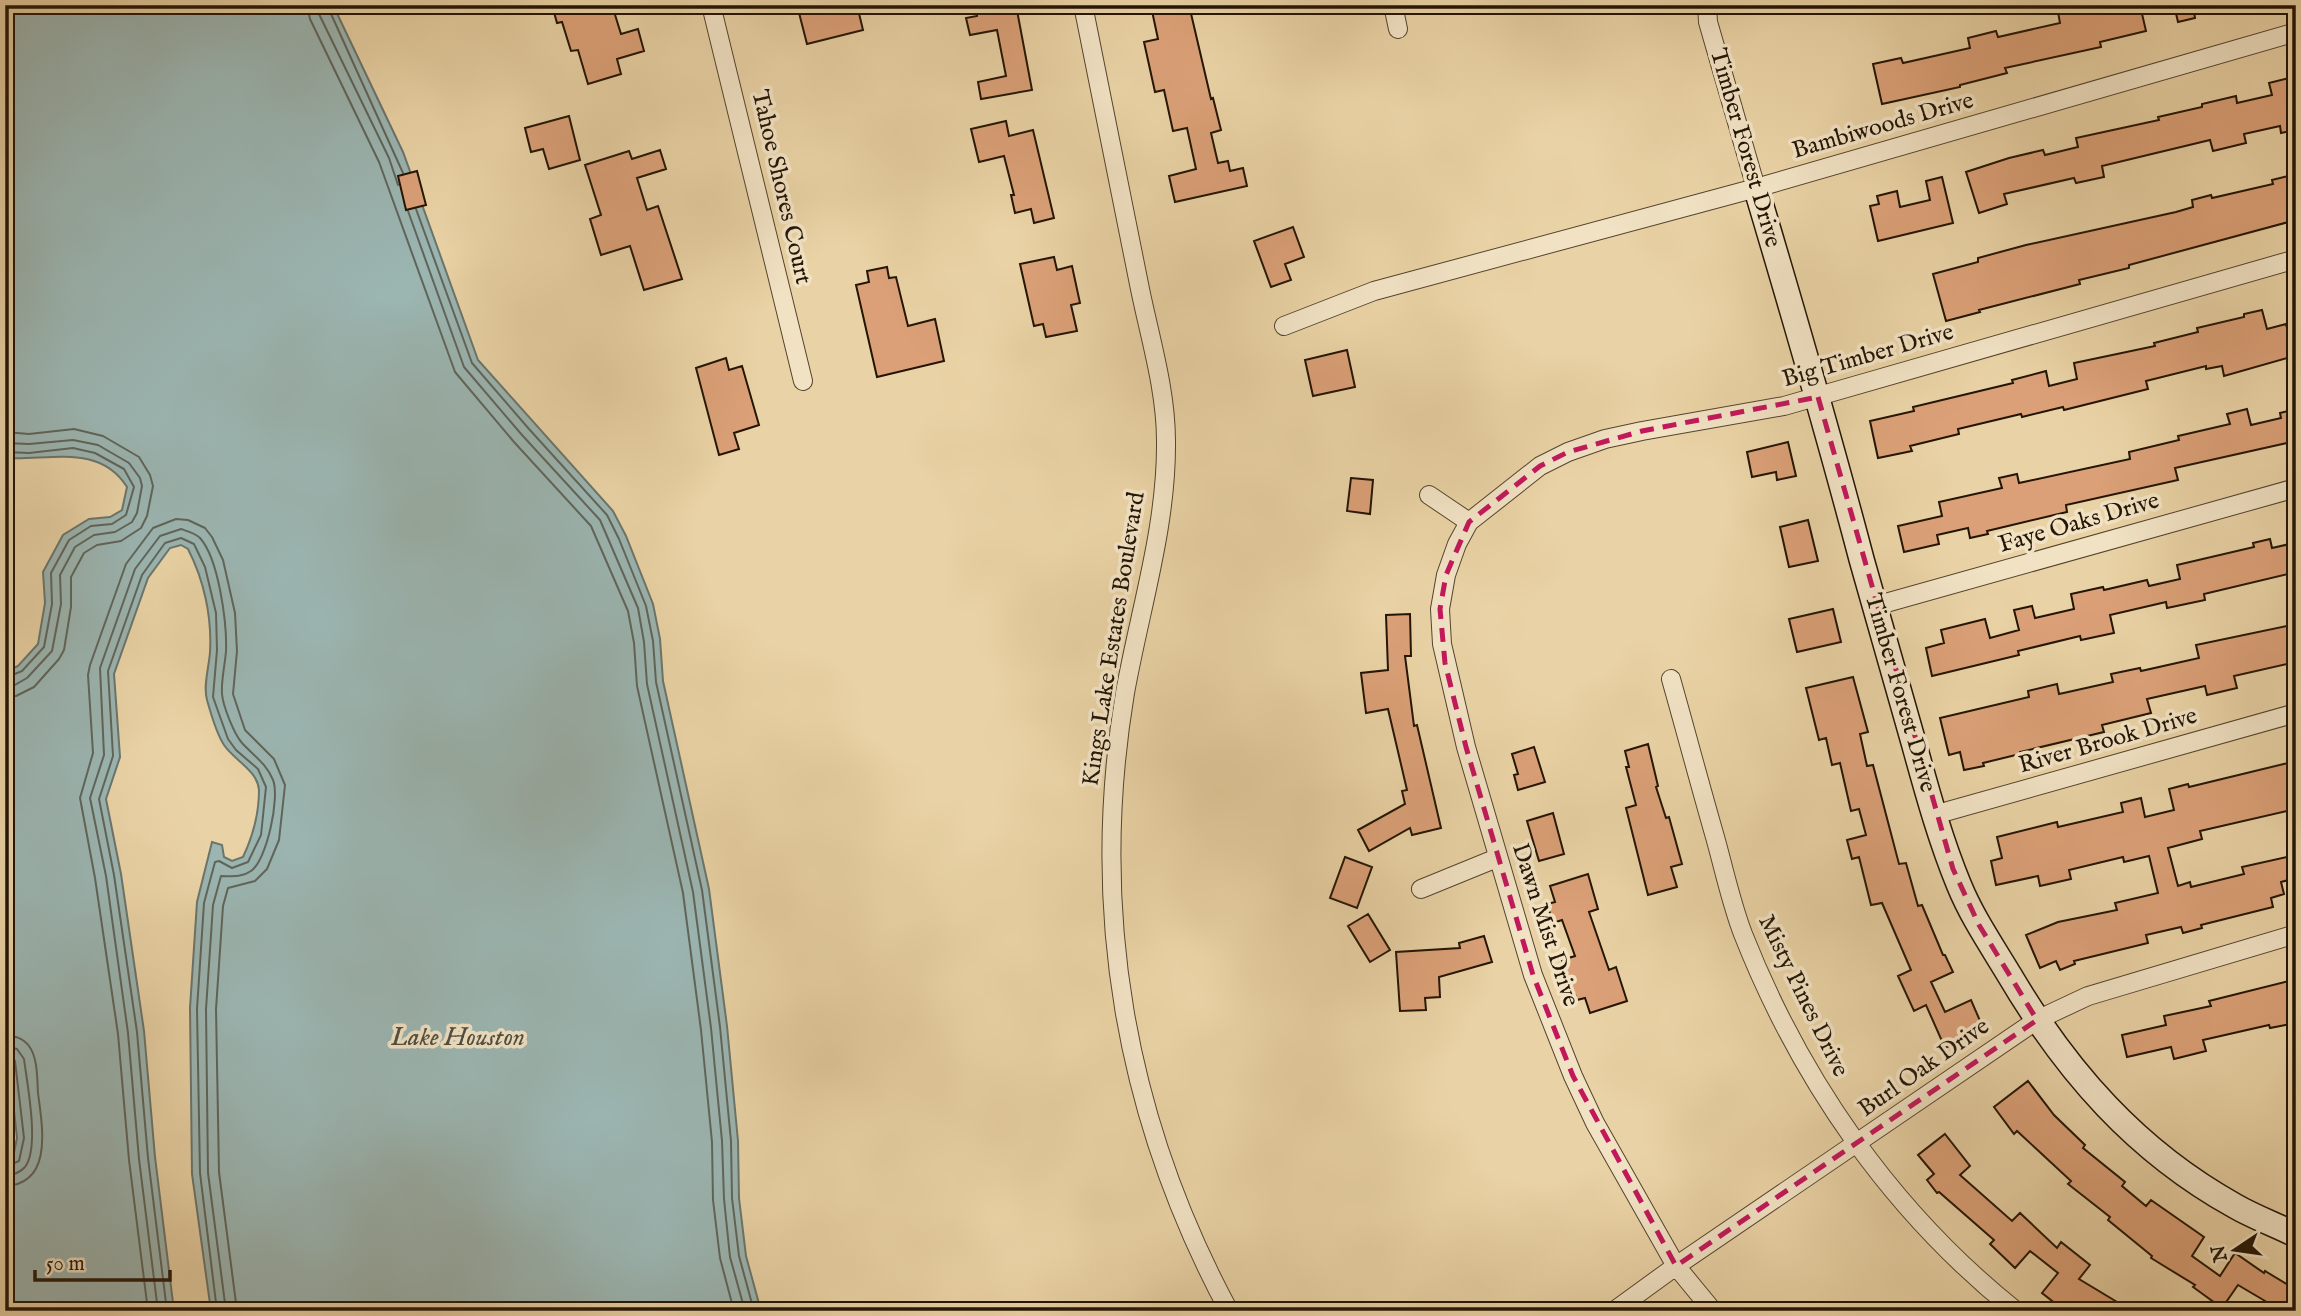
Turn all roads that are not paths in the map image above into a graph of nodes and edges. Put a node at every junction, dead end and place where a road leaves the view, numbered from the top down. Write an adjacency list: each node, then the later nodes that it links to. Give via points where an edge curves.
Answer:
1 (711, 5): 11 (street, Tahoe Shores Court)
2 (1083, 5): 27 (street, Kings Lake Estates Boulevard, via 1166,438 1156,541 1125,693 1114,775 1113,928 1122,1003 1158,1153 1182,1215)
3 (1393, 5): 6 (street)
4 (1699, 5): 5 (street, Timber Forest Drive)
5 (1708, 14): 8 (street, Timber Forest Drive)
6 (1398, 29)
7 (2296, 32): 8 (street, Bambiwoods Drive)
8 (1756, 188): 10 (street, Bambiwoods Drive, via 1374,290); 12 (street, Timber Forest Drive)
9 (2296, 258): 12 (street, Big Timber Drive)
10 (1284, 326)
11 (803, 381)
12 (1818, 397): 15 (street, Big Timber Drive, via 1642,430 1568,452 1540,466); 16 (street, Timber Forest Drive)
13 (2296, 488): 16 (street, Faye Oaks Drive)
14 (1429, 495): 15 (street)
15 (1469, 522): 20 (street, Dawn Mist Drive, via 1446,575 1440,626 1445,663)
16 (1875, 606): 19 (street, Timber Forest Drive)
17 (1671, 679): 24 (street, Misty Pines Drive, via 1743,932 1798,1052)
18 (2296, 713): 19 (street, River Brook Drive)
19 (1934, 816): 23 (street, Timber Forest Drive, via 1979,925)
20 (1497, 858): 21 (street); 26 (street, Dawn Mist Drive, via 1533,975 1573,1076)
21 (1421, 889)
22 (2296, 934): 23 (street, Burl Oak Drive, via 2088,996)
23 (2037, 1020): 24 (street, Burl Oak Drive); 25 (street, Timber Forest Drive, via 2081,1081 2147,1146 2235,1206)
24 (1856, 1145): 26 (street, Burl Oak Drive); 30 (street, Misty Pines Drive, via 1932,1234)
25 (2296, 1235)
26 (1676, 1265): 28 (street, Burl Oak Drive); 29 (street, Dawn Mist Drive)
27 (1229, 1311)
28 (1614, 1311)
29 (1713, 1311)
30 (2017, 1311)

